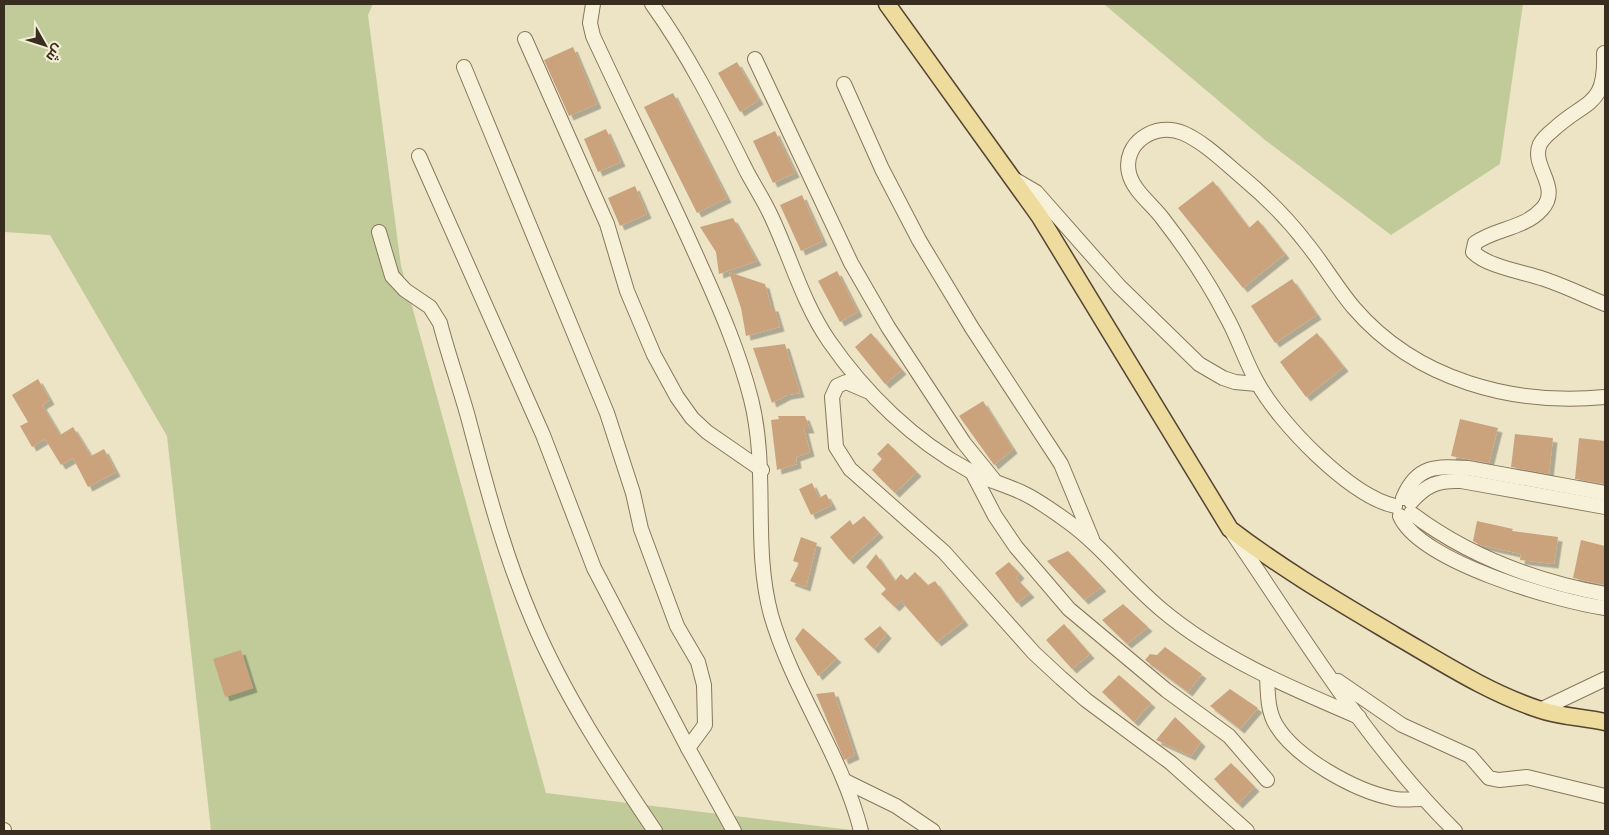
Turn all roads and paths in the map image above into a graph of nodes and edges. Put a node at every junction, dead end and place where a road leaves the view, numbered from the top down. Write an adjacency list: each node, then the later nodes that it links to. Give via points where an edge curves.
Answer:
1 (593, 4): 16 (street, via 590,23 593,36 674,205 733,340 752,401)
2 (652, 4): 14 (street, via 674,35 722,118 772,218 812,313 829,341)
3 (887, 4): 10 (main road)
4 (525, 39): 16 (street, via 607,224 627,291 654,355 677,397 692,418 708,432)
5 (1604, 54): 12 (street, via 1602,88 1540,143 1537,156 1549,183 1543,208 1527,222 1484,236 1475,243 1473,252 1491,264 1546,280)
6 (755, 59): 18 (street, via 851,263 888,327 964,443)
7 (464, 67): 38 (street, via 607,413 641,529 677,626 698,662 704,685 705,726)
8 (844, 84): 24 (street, via 918,240 1061,464)
9 (420, 156): 38 (street, via 542,435 594,568)
10 (1012, 177): 13 (street, via 1036,192 1119,286 1199,364 1235,382); 23 (main road, via 1045,225)
11 (379, 232): 43 (street, via 392,276 405,290 430,307 440,323 485,484 532,619 568,694 614,772)
12 (1605, 304)
13 (1257, 384): 15 (street, via 1231,324 1202,270 1130,176 1129,152 1139,140 1154,132 1171,130 1182,133 1202,145 1266,198 1309,247 1355,310 1375,330 1433,369 1503,393 1548,399); 22 (street, via 1306,445 1372,498)
14 (872, 394): 17 (street, via 938,452); 47 (street, via 846,382 837,386 832,398 836,447 850,468 944,552 1061,678 1171,763)
15 (1605, 397)
16 (762, 470): 40 (street, via 761,537 771,612 790,670)
17 (972, 472): 18 (street); 39 (street, via 1016,547 1068,608 1166,690 1229,736)
18 (995, 481): 24 (street, via 1024,494)
19 (1566, 493): 20 (street); 21 (street); 22 (street, via 1468,468 1445,466 1422,473 1411,484)
20 (1605, 493)
21 (1605, 506)
22 (1404, 507): 25 (street); 26 (street, via 1414,535)
23 (1230, 529): 31 (street); 33 (main road, via 1307,583 1478,685)
24 (1093, 541): 30 (street, via 1164,612 1217,649)
25 (1458, 543): 26 (street); 27 (street)
26 (1449, 556): 27 (street, via 1502,580)
27 (1552, 589): 28 (street); 29 (street)
28 (1605, 594)
29 (1605, 608)
30 (1267, 676): 35 (street); 42 (street, via 1271,715 1306,755 1334,776 1377,795 1393,799)
31 (1330, 676): 35 (street); 41 (street, via 1402,725 1470,756 1489,778 1527,777)
32 (1605, 679): 33 (street)
33 (1540, 710): 36 (main road, via 1561,716)
34 (1605, 714): 36 (street)
35 (1358, 717): 42 (street)
36 (1586, 717): 37 (main road)
37 (1605, 722)
38 (688, 748): 44 (street)
39 (1267, 780)
40 (845, 781): 45 (street); 46 (street, via 896,806)
41 (1605, 796)
42 (1422, 799): 48 (street)
43 (655, 831)
44 (734, 831)
45 (861, 831)
46 (933, 831)
47 (1247, 831)
48 (1455, 831)

